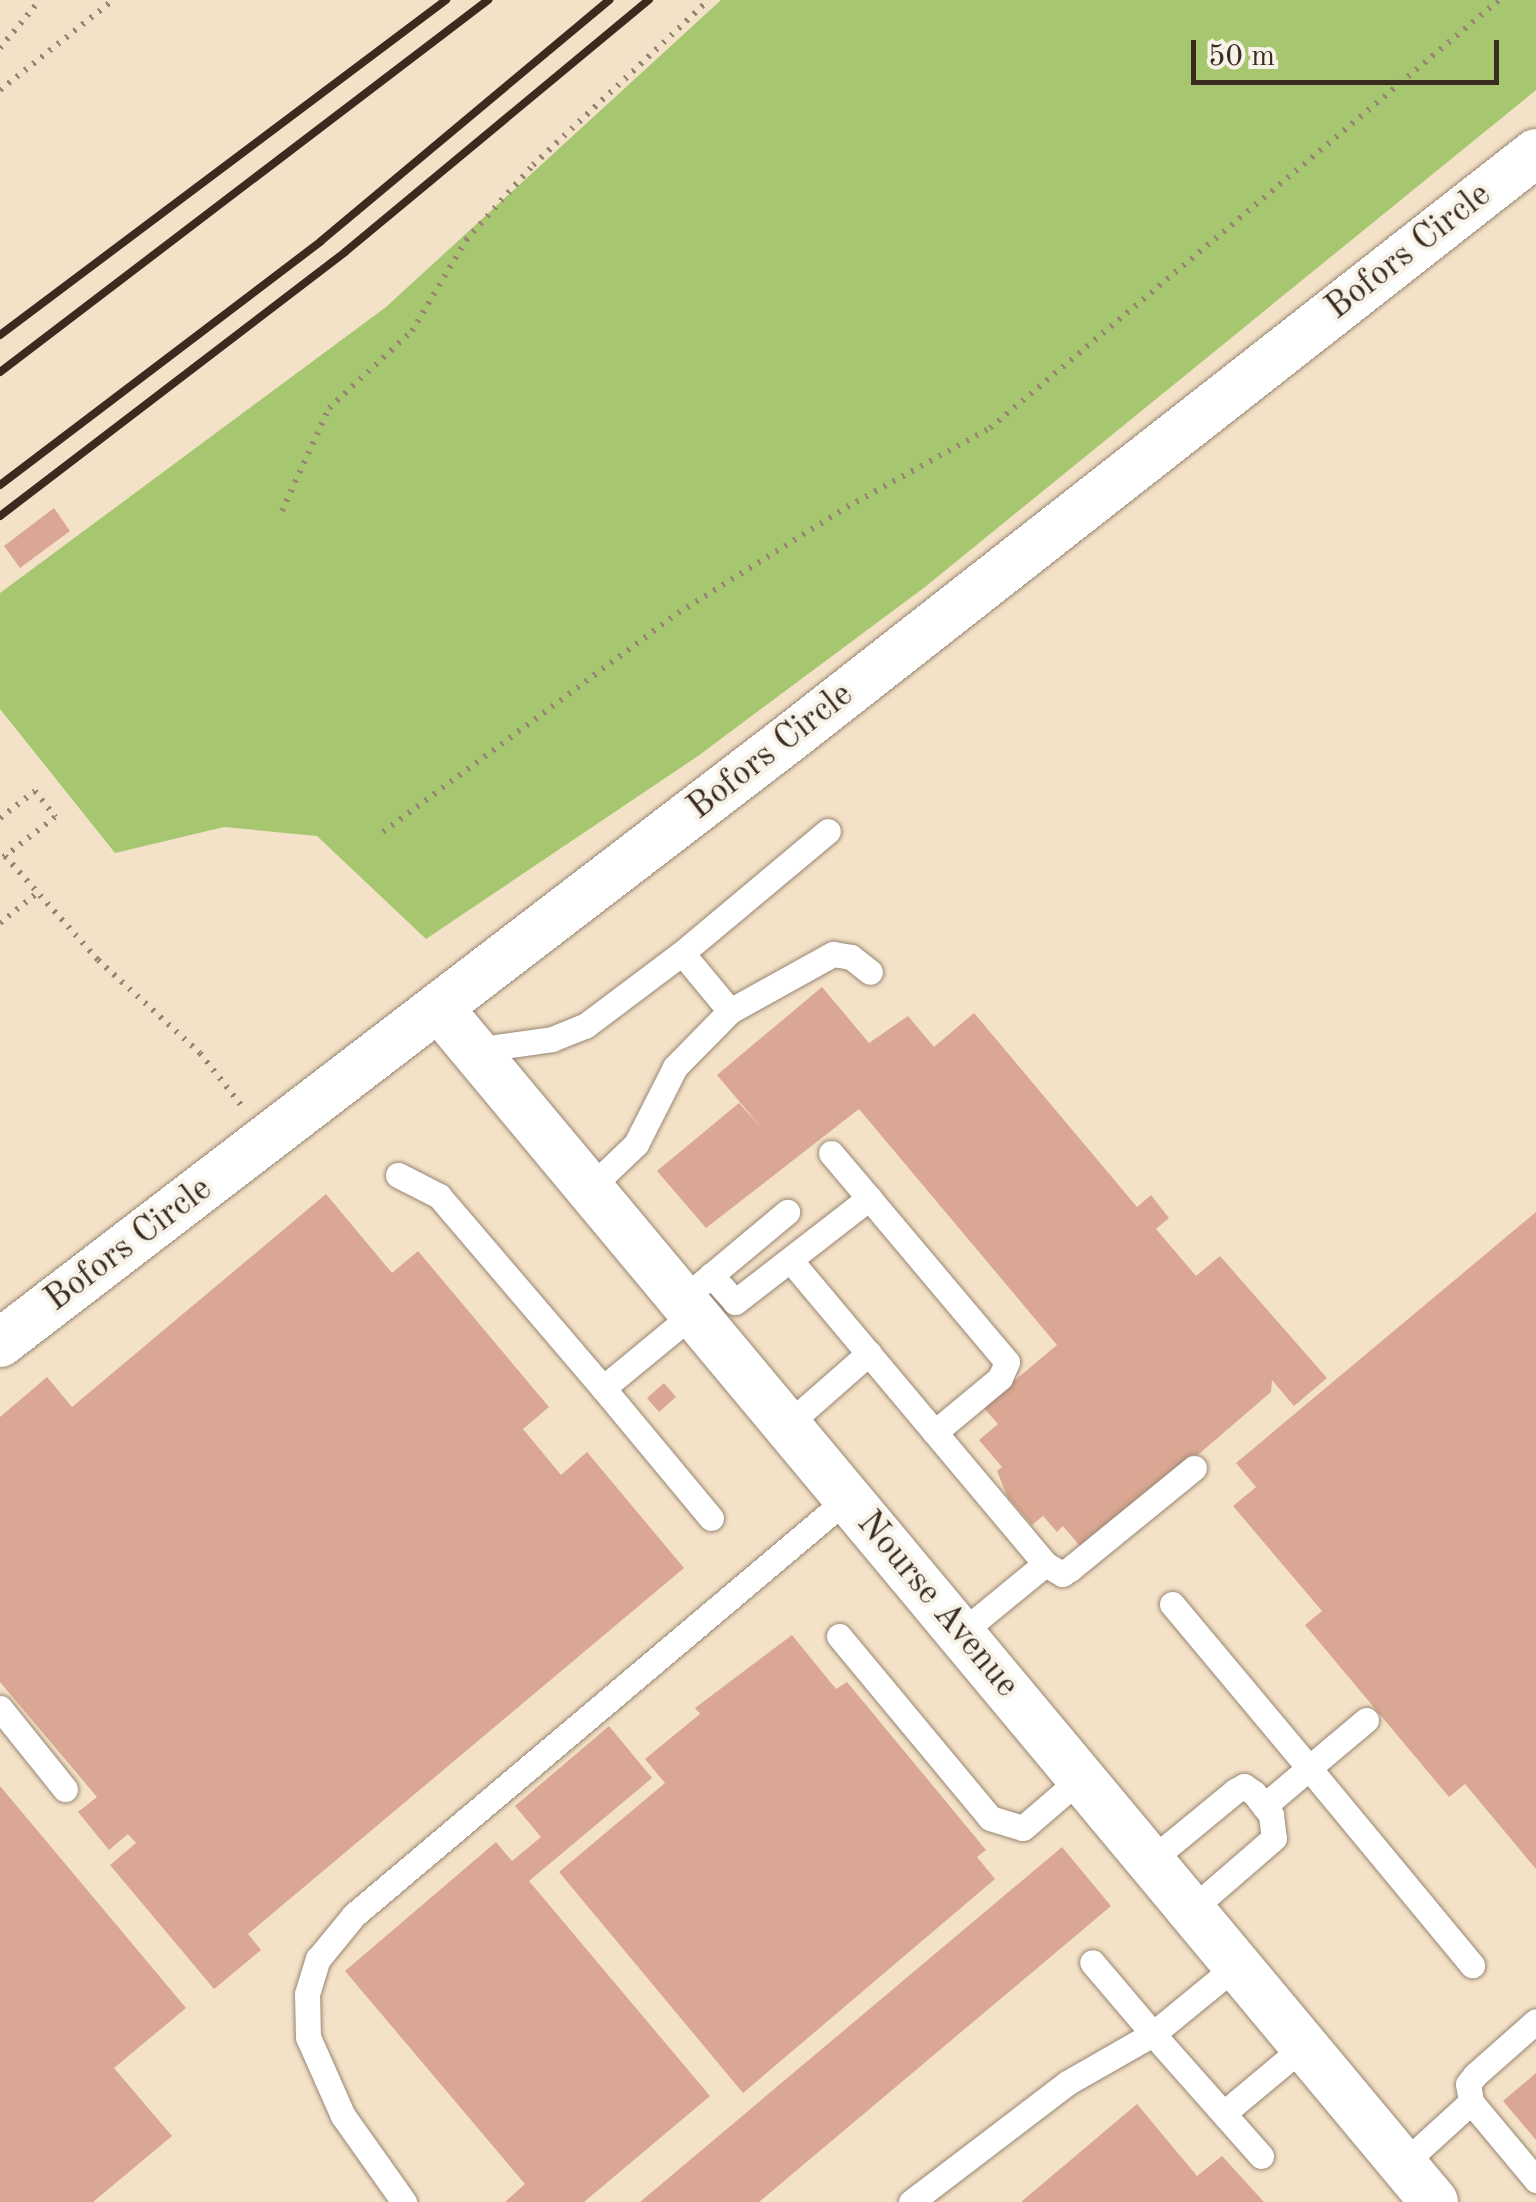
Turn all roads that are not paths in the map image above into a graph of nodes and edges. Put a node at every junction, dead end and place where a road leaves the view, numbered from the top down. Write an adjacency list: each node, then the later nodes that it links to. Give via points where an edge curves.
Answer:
1 (1536, 152): 5 (street, Bofors Circle)
2 (828, 831): 3 (lane)
3 (682, 953): 6 (lane); 7 (lane, via 585,1026 552,1039)
4 (870, 972): 6 (lane, via 851,957 833,954)
5 (440, 1008): 7 (street, Nourse Avenue); 15 (street, Bofors Circle)
6 (730, 1012): 10 (lane, via 674,1068 636,1144)
7 (475, 1050): 10 (street, Nourse Avenue)
8 (831, 1154): 11 (lane)
9 (398, 1175): 17 (lane, via 439,1196)
10 (590, 1188): 14 (street, Nourse Avenue)
11 (869, 1198): 13 (lane); 19 (lane, via 1007,1362 1000,1378)
12 (787, 1212): 14 (lane)
13 (791, 1262): 14 (lane); 16 (lane)
14 (706, 1304): 17 (lane); 18 (street, Nourse Avenue)
15 (0, 1343)
16 (869, 1353): 18 (lane); 19 (lane)
17 (604, 1388): 22 (lane)
18 (787, 1425): 21 (street, Nourse Avenue)
19 (935, 1432): 23 (lane)
20 (1194, 1468): 23 (lane, via 1070,1569 1062,1574)
21 (848, 1498): 25 (street, Nourse Avenue); 46 (lane, via 354,1915 318,1959 307,1994 308,2037 342,2116)
22 (710, 1518)
23 (1045, 1564): 25 (lane)
24 (1172, 1604): 29 (lane)
25 (961, 1633): 30 (street, Nourse Avenue)
26 (839, 1636): 30 (lane, via 999,1823 1023,1828)
27 (0, 1708): 31 (lane)
28 (1366, 1720): 29 (lane)
29 (1309, 1768): 32 (lane); 36 (lane)
30 (1081, 1778): 33 (street, Nourse Avenue)
31 (65, 1789)
32 (1264, 1806): 33 (lane, via 1244,1786); 34 (lane, via 1274,1838)
33 (1150, 1861): 34 (street, Nourse Avenue)
34 (1191, 1910): 37 (street, Nourse Avenue)
35 (1092, 1962): 39 (lane)
36 (1472, 1965)
37 (1237, 1966): 39 (lane); 40 (street, Nourse Avenue)
38 (1536, 2021): 41 (lane, via 1475,2075 1468,2084)
39 (1154, 2034): 42 (lane); 47 (lane, via 1067,2084)
40 (1304, 2046): 42 (lane); 44 (street, Nourse Avenue)
41 (1472, 2102): 44 (lane); 45 (lane)
42 (1224, 2114): 43 (lane)
43 (1261, 2156)
44 (1403, 2164): 48 (street, Nourse Avenue)
45 (1536, 2180)
46 (404, 2202)
47 (911, 2202)
48 (1434, 2202)

